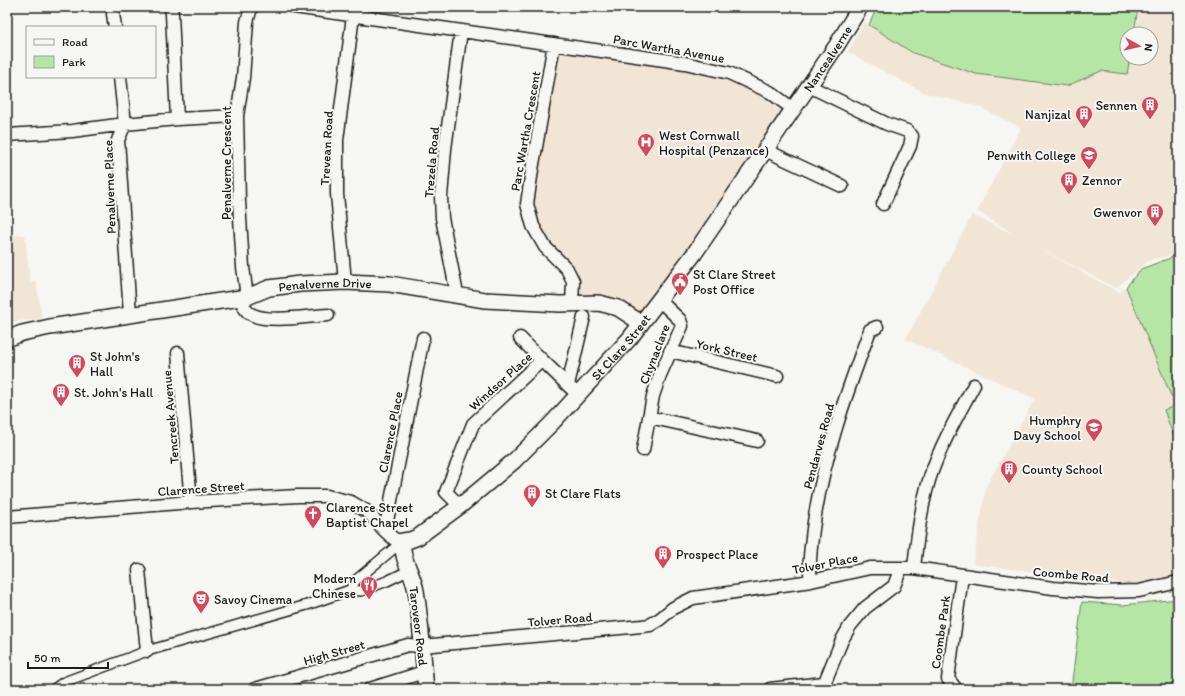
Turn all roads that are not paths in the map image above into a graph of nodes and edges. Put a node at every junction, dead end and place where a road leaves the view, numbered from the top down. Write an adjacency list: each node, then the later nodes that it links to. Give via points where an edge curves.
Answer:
1 (117, 7): 7 (street, via 113,14)
2 (171, 7): 14 (street)
3 (253, 7): 13 (street, Penalverne Crescent, via 247,22)
4 (294, 7): 6 (street, Parc Wartha Avenue)
5 (860, 7): 11 (street, Nancealverne)
6 (354, 16): 8 (street, Parc Wartha Avenue); 20 (street, Trevean Road, via 337,140 337,194)
7 (115, 26)
8 (461, 31): 9 (street, Parc Wartha Avenue); 21 (street, Trezela Road, via 449,112 441,197)
9 (554, 44): 12 (street, Parc Wartha Avenue, via 685,63 729,73 770,92); 24 (street, Parc Wartha Crescent, via 527,204 533,226 545,247 567,269 573,281)
10 (120, 78): 15 (street)
11 (809, 86): 12 (street, Nancealverne); 19 (street, via 907,131 912,136)
12 (793, 109): 17 (street, St Clare Street)
13 (237, 116): 14 (street, Penalverne Place); 22 (street, Penalverne Crescent)
14 (177, 119): 15 (street, Penalverne Place)
15 (125, 124): 16 (street, via 72,131); 25 (street, Penalverne Place, via 118,140)
16 (7, 135)
17 (765, 150): 18 (street); 23 (street, St Clare Street, via 694,254)
18 (842, 186)
19 (884, 204)
20 (345, 282): 21 (street, Penalverne Drive, via 390,284); 22 (street, Penalverne Drive, via 269,288)
21 (455, 295): 24 (street, Penalverne Drive, via 485,300)
22 (244, 297): 25 (street, Penalverne Drive); 26 (street, via 244,308 252,315 263,318)
23 (659, 300): 28 (street, St Clare Street); 33 (street, Chynaclare, via 680,320 682,326)
24 (572, 304): 28 (street, Penalverne Drive, via 599,303 618,308)
25 (130, 314): 32 (street, Penalverne Drive, via 50,327)
26 (328, 316)
27 (584, 317): 38 (street)
28 (642, 323): 38 (street, St Clare Street)
29 (877, 327): 52 (street, Pendarves Road, via 870,330 864,344 838,420 821,483 811,544)
30 (423, 338): 45 (street, Clarence Place)
31 (520, 338): 35 (street)
32 (7, 339)
33 (670, 351): 36 (street, York Street); 39 (street, Chynaclare, via 653,396)
34 (178, 353): 42 (street, Tencreek Avenue)
35 (542, 360): 38 (street, Windsor Place); 43 (street, Windsor Place, via 473,424 446,492)
36 (777, 376)
37 (974, 385): 48 (street, via 948,432 930,477 919,524)
38 (573, 390): 43 (street, St Clare Street, via 552,424 514,461)
39 (649, 417): 40 (street); 41 (street, Chynaclare)
40 (757, 441)
41 (642, 450)
42 (191, 502): 44 (street, Clarence Street); 45 (street, Clarence Street, via 327,496 351,502 368,512)
43 (460, 506): 46 (street, St Clare Street, via 418,537)
44 (7, 516)
45 (385, 531): 46 (street, Clarence Street, via 394,539)
46 (403, 541): 50 (street, Taroveor Road, via 402,548); 54 (street, via 356,580)
47 (901, 568): 48 (street, Tolver Place); 52 (street, Tolver Place, via 870,568); 59 (street, via 894,586 865,608 850,626)
48 (914, 568): 51 (street, Tolver Place)
49 (139, 570): 57 (street)
50 (408, 571): 54 (street, via 361,591); 56 (street, Taroveor Road, via 416,590)
51 (962, 576): 53 (street, Coombe Road, via 1098,592 1139,591); 65 (street, Coombe Park, via 948,678)
52 (811, 581): 55 (street, Tolver Place)
53 (1178, 582)
54 (350, 590): 57 (street)
55 (694, 598): 56 (street, Tolver Road, via 646,626)
56 (422, 646): 58 (street, Taroveor Road); 61 (street, High Street, via 408,645)
57 (147, 651): 60 (street, via 64,682)
58 (424, 672): 62 (street); 63 (street, Taroveor Road)
59 (823, 686): 64 (street)
60 (54, 689)
61 (255, 689)
62 (370, 689)
63 (426, 689)
64 (770, 689)
65 (956, 689)

